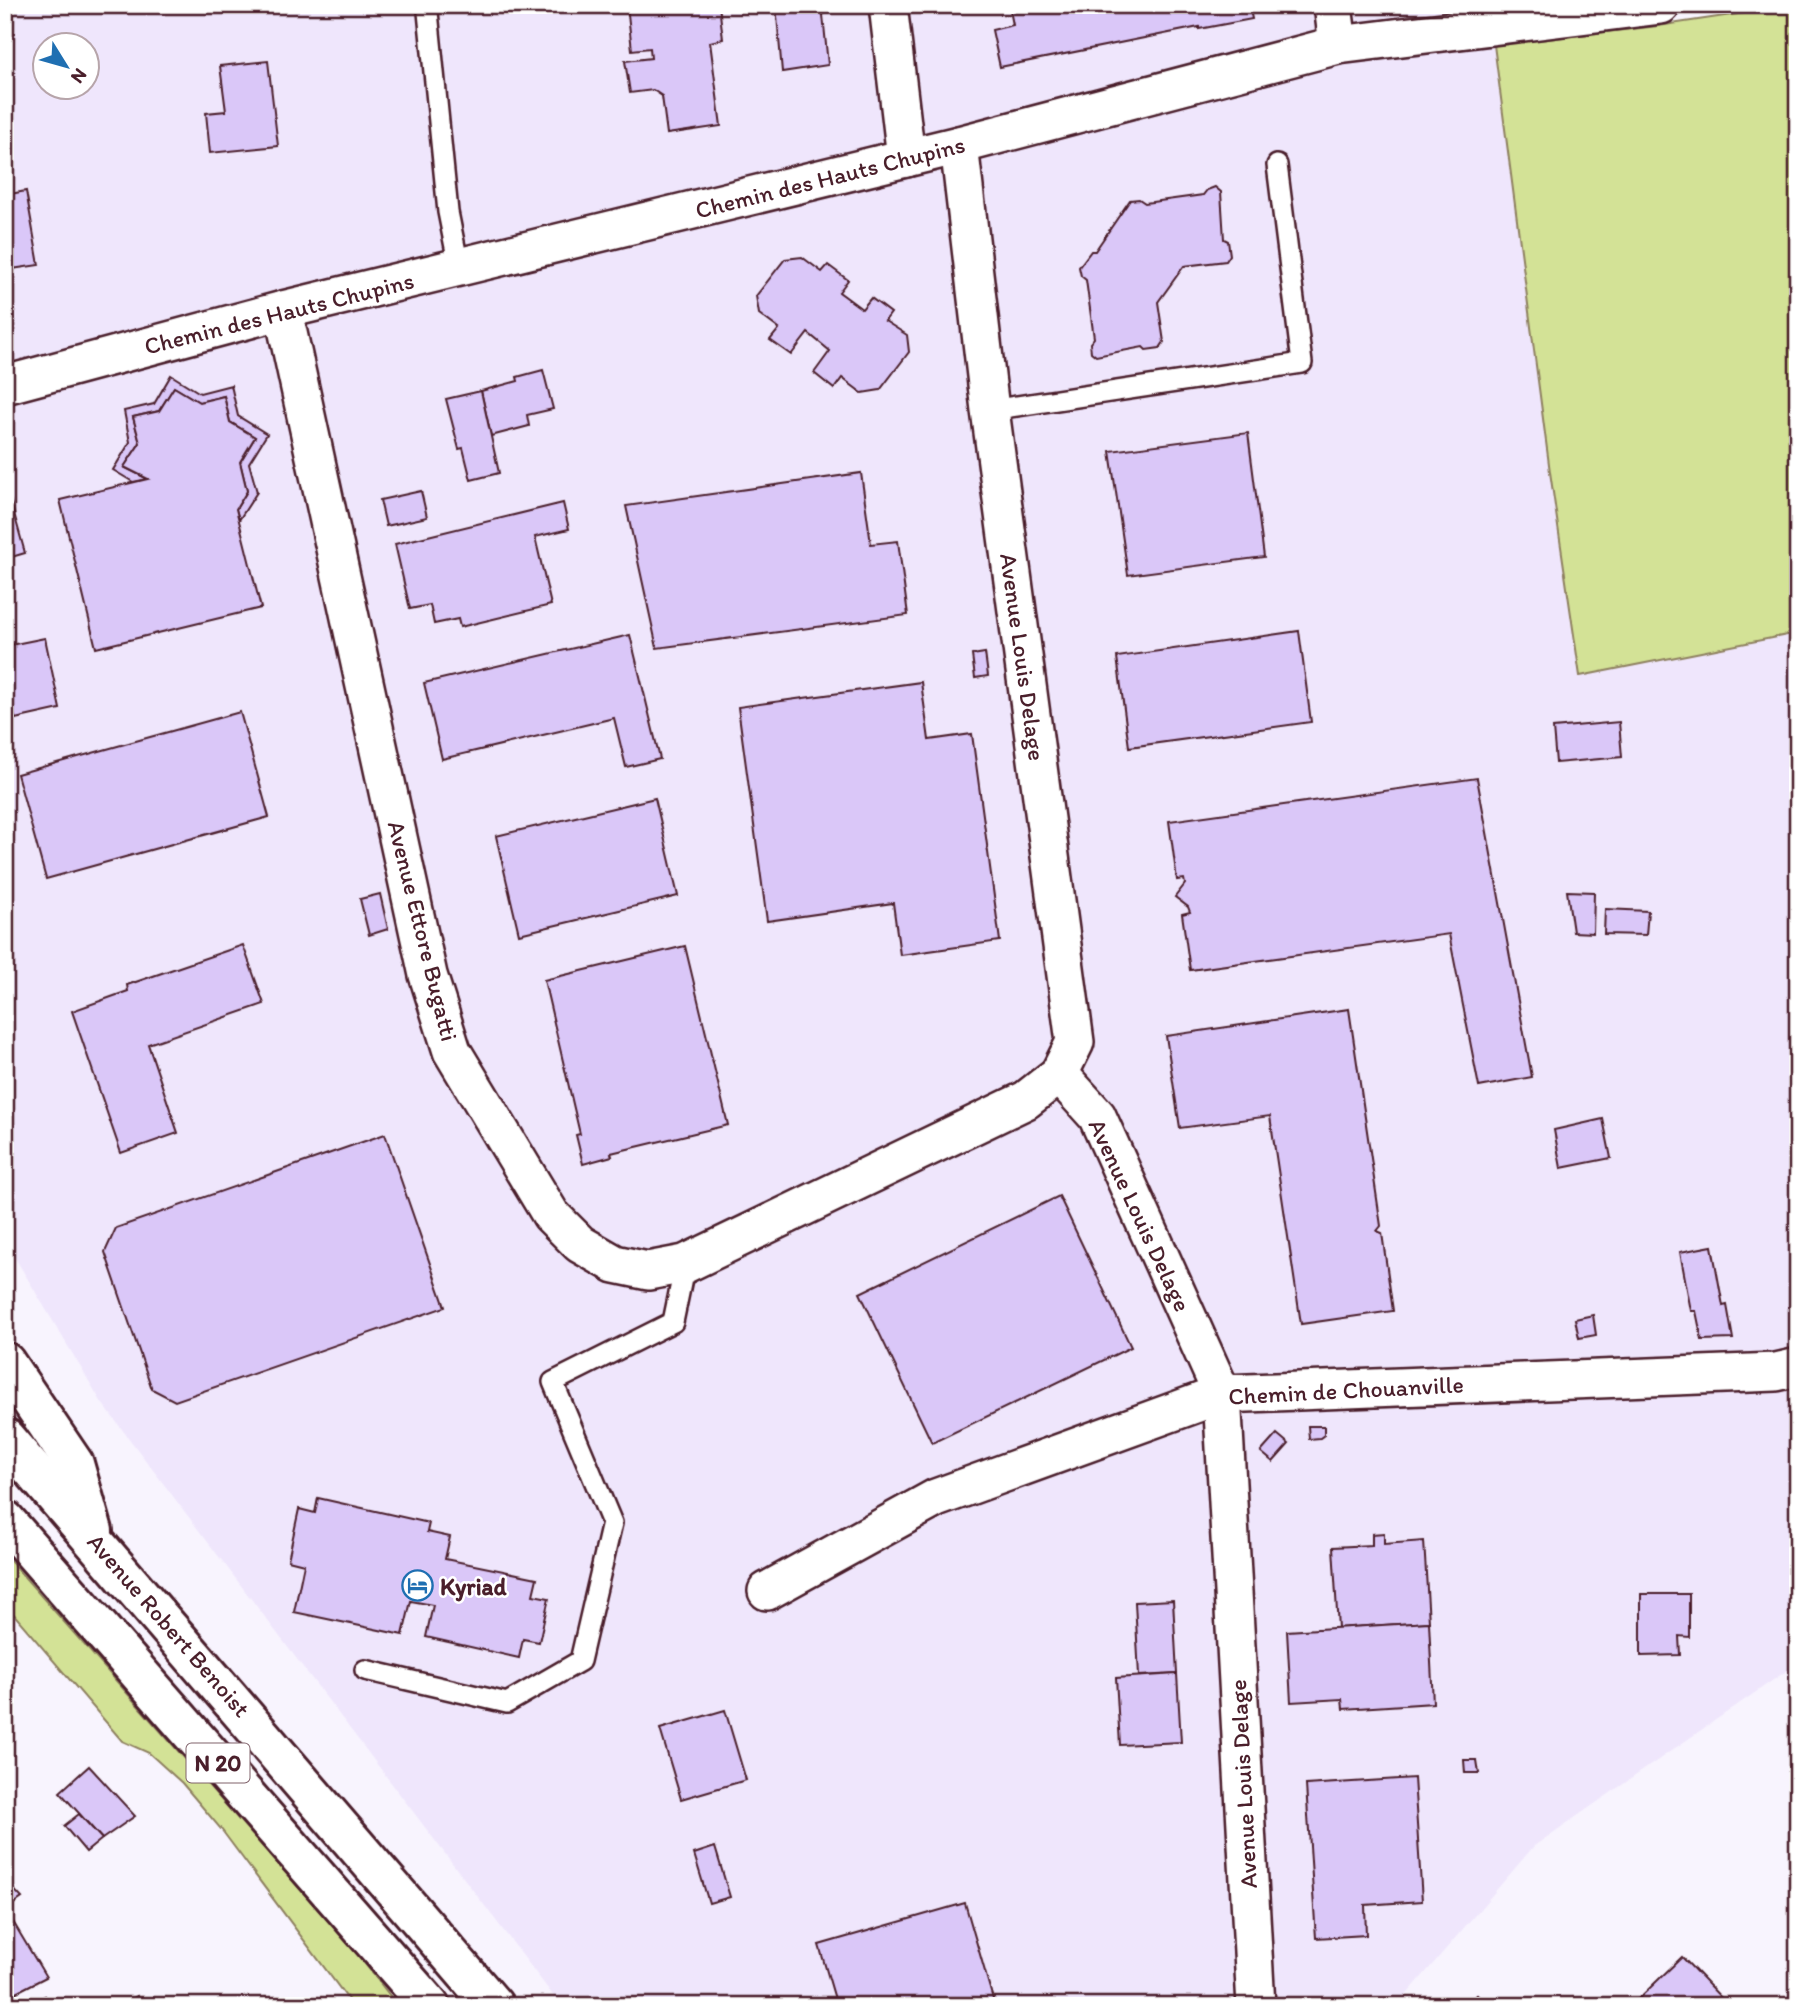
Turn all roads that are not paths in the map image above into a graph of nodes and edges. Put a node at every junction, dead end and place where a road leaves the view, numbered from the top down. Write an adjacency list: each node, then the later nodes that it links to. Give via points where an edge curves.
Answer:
1 (430, 5): 9 (lane, via 449,212)
2 (888, 5): 7 (street)
3 (1333, 5): 5 (street)
4 (1661, 5): 5 (street, Chemin des Hauts Chupins)
5 (1338, 45): 6 (street, Chemin des Hauts Chupins)
6 (959, 145): 7 (street, Chemin des Hauts Chupins); 12 (street, Avenue Louis Delage)
7 (906, 158): 9 (street, Chemin des Hauts Chupins)
8 (1277, 165): 12 (lane, via 1302,363)
9 (459, 267): 10 (street, Chemin des Hauts Chupins)
10 (283, 310): 11 (street, Chemin des Hauts Chupins); 14 (street, Avenue Ettore Bugatti, via 428,975 452,1051 551,1215 580,1244 615,1264 648,1271)
11 (5, 385)
12 (990, 410): 13 (street, Avenue Louis Delage, via 1075,1042)
13 (1059, 1074): 14 (street, Avenue Ettore Bugatti, via 1026,1100); 17 (street, Avenue Louis Delage, via 1097,1116)
14 (685, 1264): 22 (lane, via 673,1322 553,1382 612,1523 580,1661 507,1703)
15 (5, 1362): 20 (main road, via 74,1464)
16 (1798, 1367): 17 (street, Chemin de Chouanville, via 1776,1372)
17 (1222, 1394): 21 (street, Chemin de Chouanville, via 936,1498); 25 (street, Avenue Louis Delage)
18 (5, 1437): 20 (main road, Avenue Robert Benoist / N 20)
19 (5, 1520): 23 (main road, N 20)
20 (95, 1539): 24 (main road, Avenue Robert Benoist / N 20)
21 (767, 1591)
22 (365, 1670)
23 (430, 2006)
24 (494, 2006)
25 (1256, 2006)

